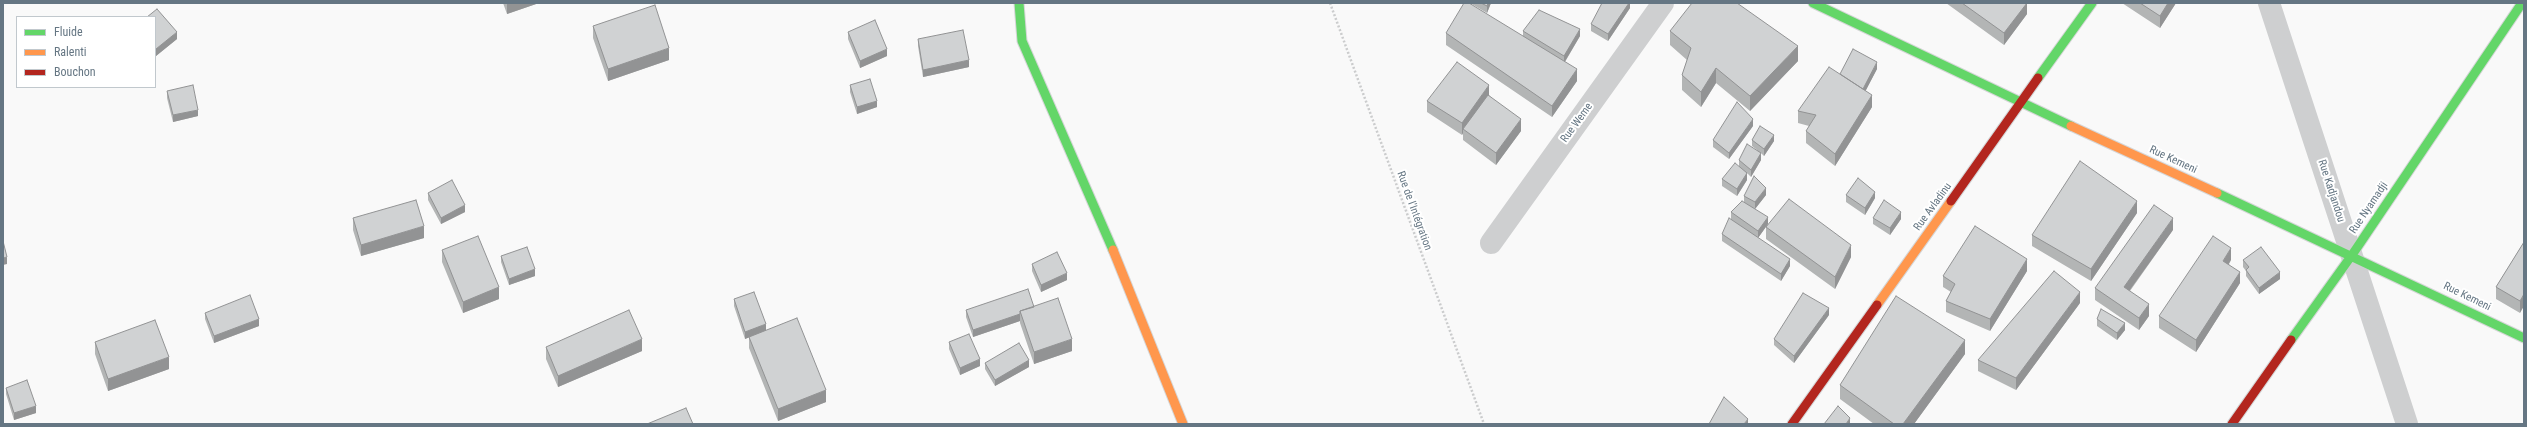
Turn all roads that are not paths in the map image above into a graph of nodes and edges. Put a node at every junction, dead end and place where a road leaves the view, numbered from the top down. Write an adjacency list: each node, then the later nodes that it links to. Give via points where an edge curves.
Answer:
1 (1019, 3): 11 (street, via 1022,41 1120,267)
2 (1663, 3): 8 (street, Rue Weme)
3 (1813, 3): 7 (street, Rue Kemeni)
4 (2092, 3): 7 (street, Rue Avladinu)
5 (2269, 3): 9 (street, Rue Kadjandou)
6 (2522, 3): 9 (street, Rue Nyamadji)
7 (2022, 104): 9 (street, Rue Kemeni); 12 (street, Rue Avladinu)
8 (1491, 243)
9 (2352, 255): 10 (street, Rue Kemeni); 13 (street, Rue Nyamadji); 14 (street, Rue Kadjandou)
10 (2524, 338)
11 (1183, 424)
12 (1792, 424)
13 (2232, 424)
14 (2407, 424)

